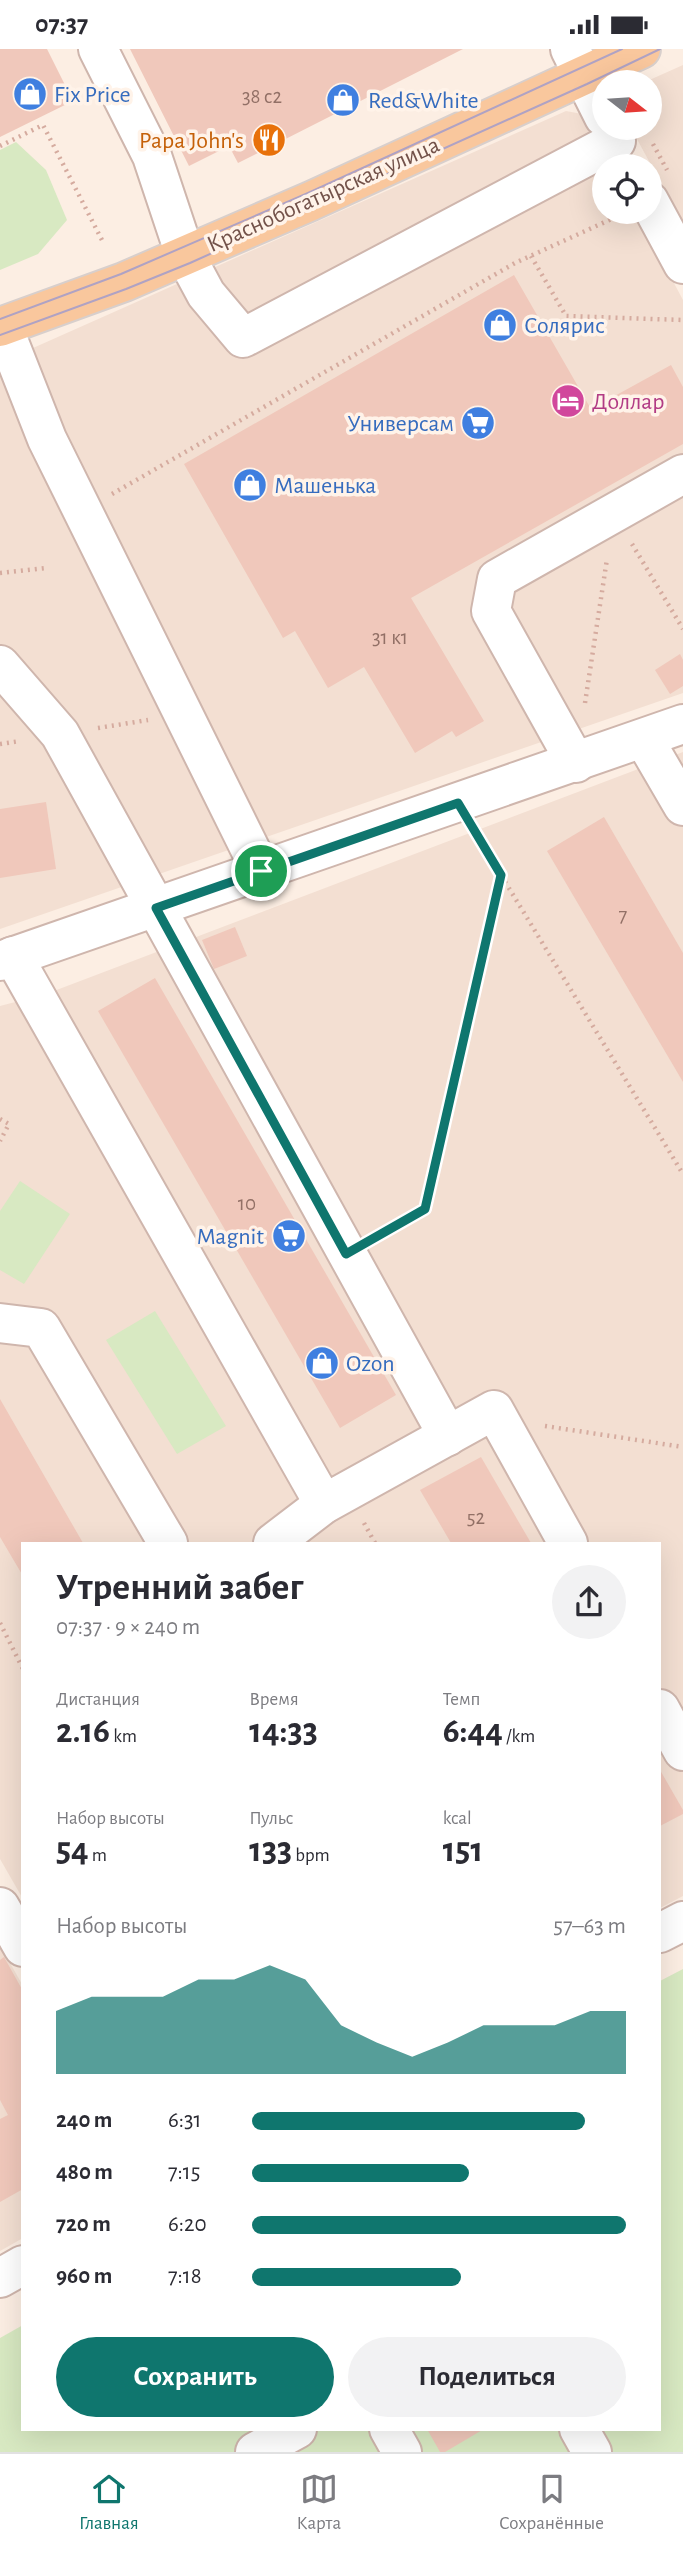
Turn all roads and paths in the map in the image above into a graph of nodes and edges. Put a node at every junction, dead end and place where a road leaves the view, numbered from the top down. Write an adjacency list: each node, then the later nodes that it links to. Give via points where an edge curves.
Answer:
1 (99, 49): 10 (street, via 152,156)
2 (641, 49): 3 (main road, Краснобогатырская улица)
3 (577, 63): 4 (street); 10 (main road, Краснобогатырская улица)
4 (592, 88)
5 (618, 140): 10 (street, via 243,338 206,294)
6 (0, 146): 9 (path, via 43,125)
7 (662, 198): 12 (street)
8 (600, 224): 11 (path)
9 (104, 244)
10 (186, 255): 14 (main road, Краснобогатырская улица)
11 (531, 256): 13 (path, via 566,316); 16 (path)
12 (683, 264)
13 (682, 320)
14 (1, 327): 16 (street, via 47,439)
15 (683, 474): 17 (street)
16 (84, 511): 27 (street)
17 (614, 513): 20 (path); 24 (path); 24 (street, via 497,579 491,611)
18 (46, 568): 19 (path)
19 (0, 573)
20 (683, 629)
21 (0, 665): 29 (street, via 60,734)
22 (683, 725): 23 (street)
23 (644, 739): 24 (street); 26 (street)
24 (576, 762): 25 (street)
25 (458, 803): 27 (street); 28 (path)
26 (683, 806)
27 (261, 871): 29 (street)
28 (501, 875): 33 (path); 34 (path, via 425,1209)
29 (156, 908): 30 (street); 34 (street)
30 (7, 959): 39 (street)
31 (0, 1119): 32 (path, via 9,1124)
32 (0, 1141)
33 (683, 1174)
34 (346, 1254): 37 (street)
35 (0, 1323): 40 (street, via 41,1328)
36 (494, 1410): 37 (street); 38 (path, via 549,1427); 42 (street)
37 (448, 1436): 39 (street)
38 (683, 1447)
39 (324, 1504): 41 (street)
40 (167, 1542)
41 (274, 1542)
42 (567, 1542)
43 (0, 1623): 44 (path)
44 (21, 1665)
45 (661, 1711): 46 (street)
46 (683, 1751)
47 (0, 1907): 50 (street)
48 (683, 1921): 49 (street)
49 (661, 1932)
50 (21, 1944)
51 (21, 2266): 52 (street)
52 (0, 2278)
53 (293, 2431): 56 (street)
54 (390, 2431): 57 (street)
55 (580, 2431): 58 (street)
56 (256, 2452)
57 (402, 2452)
58 (592, 2452)

